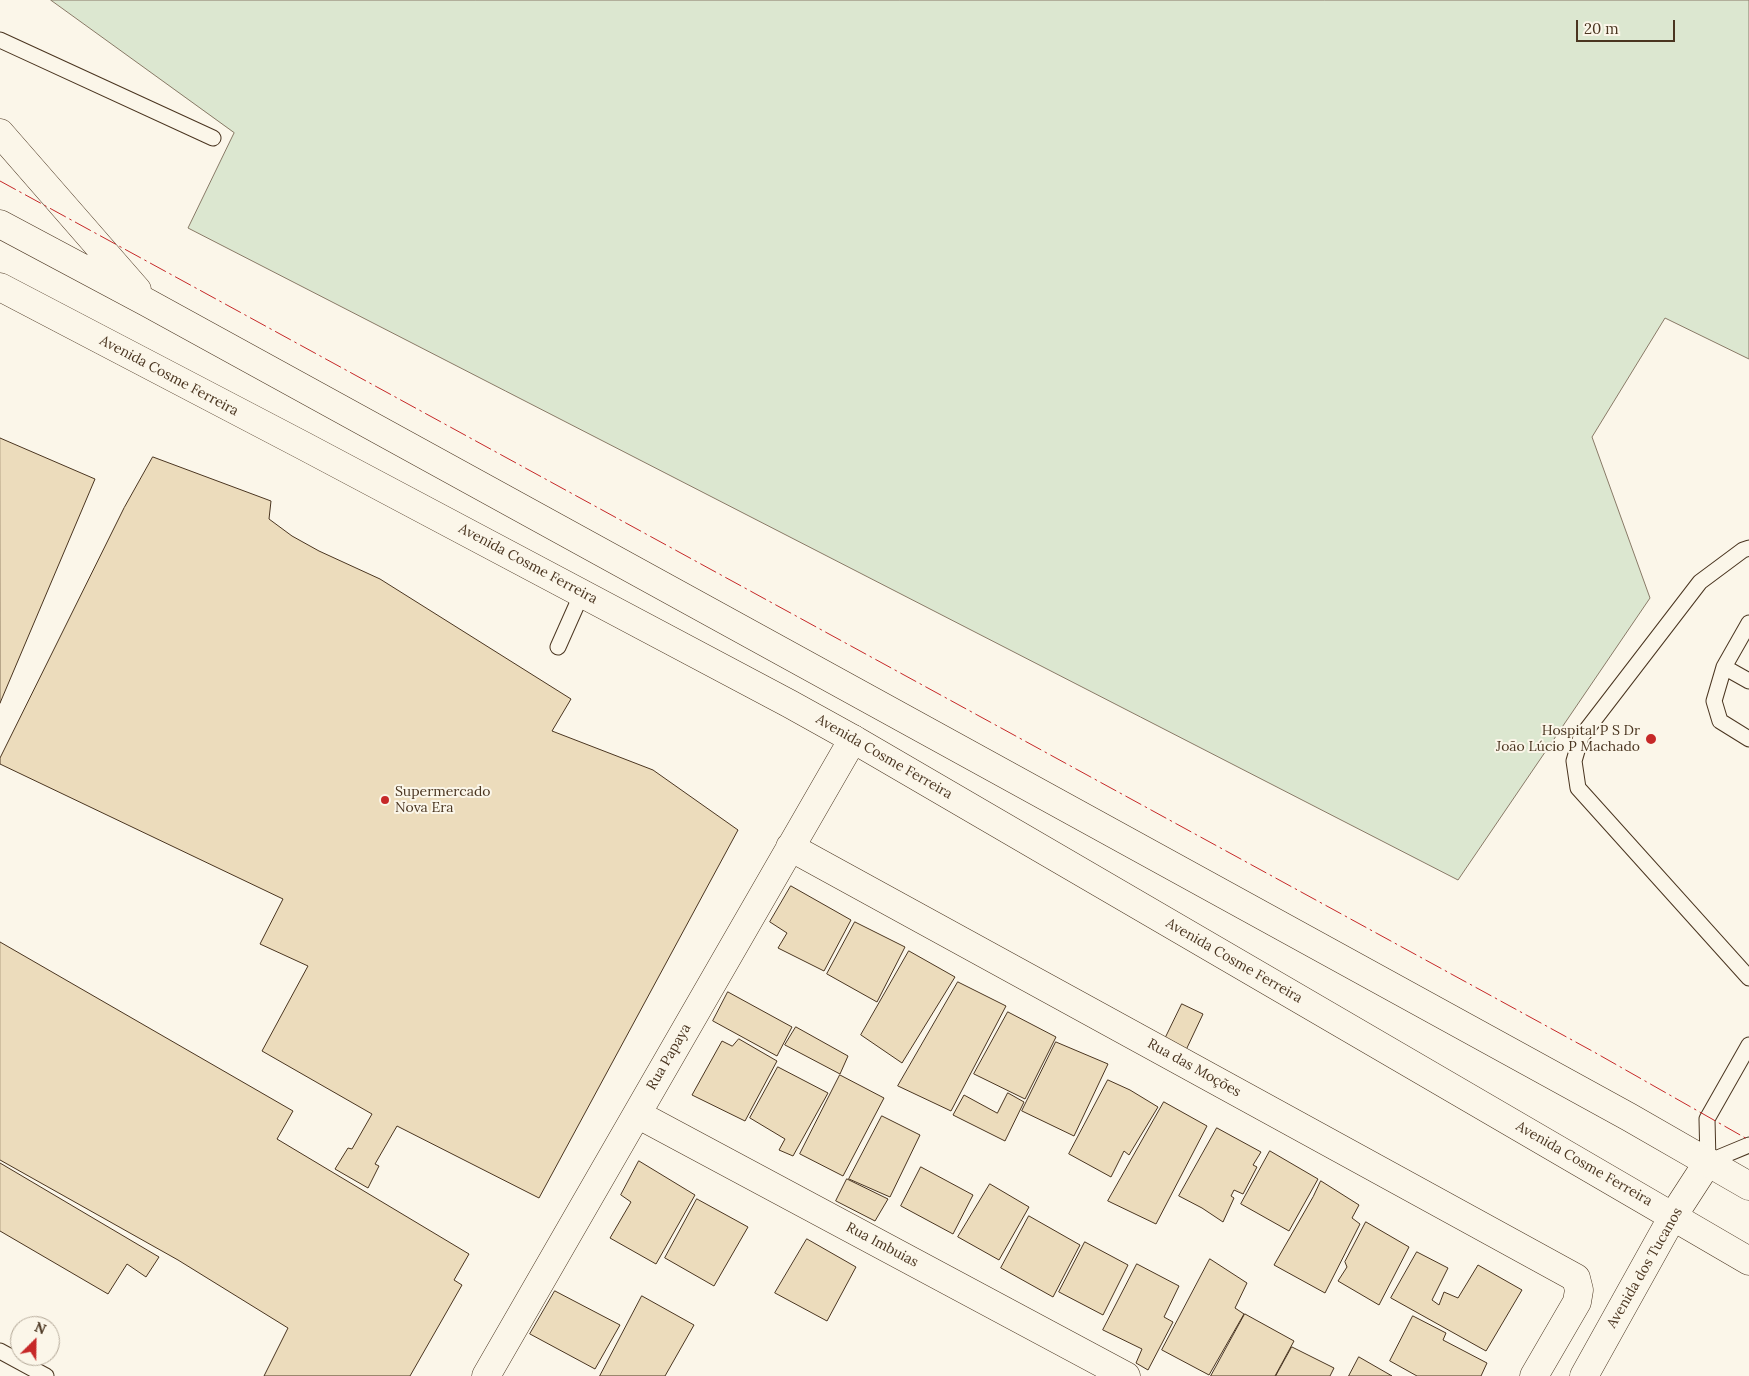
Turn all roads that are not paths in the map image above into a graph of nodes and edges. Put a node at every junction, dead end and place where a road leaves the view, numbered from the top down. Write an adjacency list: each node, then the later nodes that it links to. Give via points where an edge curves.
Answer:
1 (0, 40): 3 (lane)
2 (0, 132): 6 (main road)
3 (213, 138)
4 (0, 224): 6 (main road)
5 (0, 287): 8 (main road, Avenida Cosme Ferreira)
6 (148, 302): 20 (main road)
7 (1749, 548): 16 (lane, via 1700,582 1582,737 1574,761 1578,788)
8 (582, 594): 10 (lane); 13 (main road, Avenida Cosme Ferreira)
9 (1749, 623): 11 (lane)
10 (558, 647)
11 (1724, 667): 12 (lane); 14 (lane, via 1714,701 1720,721)
12 (1749, 681)
13 (853, 739): 15 (main road, Rua Papaya); 22 (main road, Avenida Cosme Ferreira)
14 (1749, 739)
15 (790, 847): 18 (main road, Rua Papaya); 28 (main road, Rua das Moções, via 1565,1270 1576,1278 1577,1302)
16 (1749, 978)
17 (1749, 1045): 20 (lane, via 1706,1119)
18 (637, 1114): 25 (main road, Rua Papaya); 27 (main road, Rua Imbuias)
19 (1749, 1145): 20 (lane)
20 (1708, 1162): 21 (main road); 22 (main road, Avenida dos Tucanos)
21 (1749, 1186)
22 (1673, 1216): 23 (main road, Avenida Cosme Ferreira); 29 (main road, Avenida dos Tucanos)
23 (1749, 1261)
24 (0, 1351): 26 (lane)
25 (488, 1375)
26 (46, 1376)
27 (1126, 1376)
28 (1534, 1376)
29 (1584, 1376)

